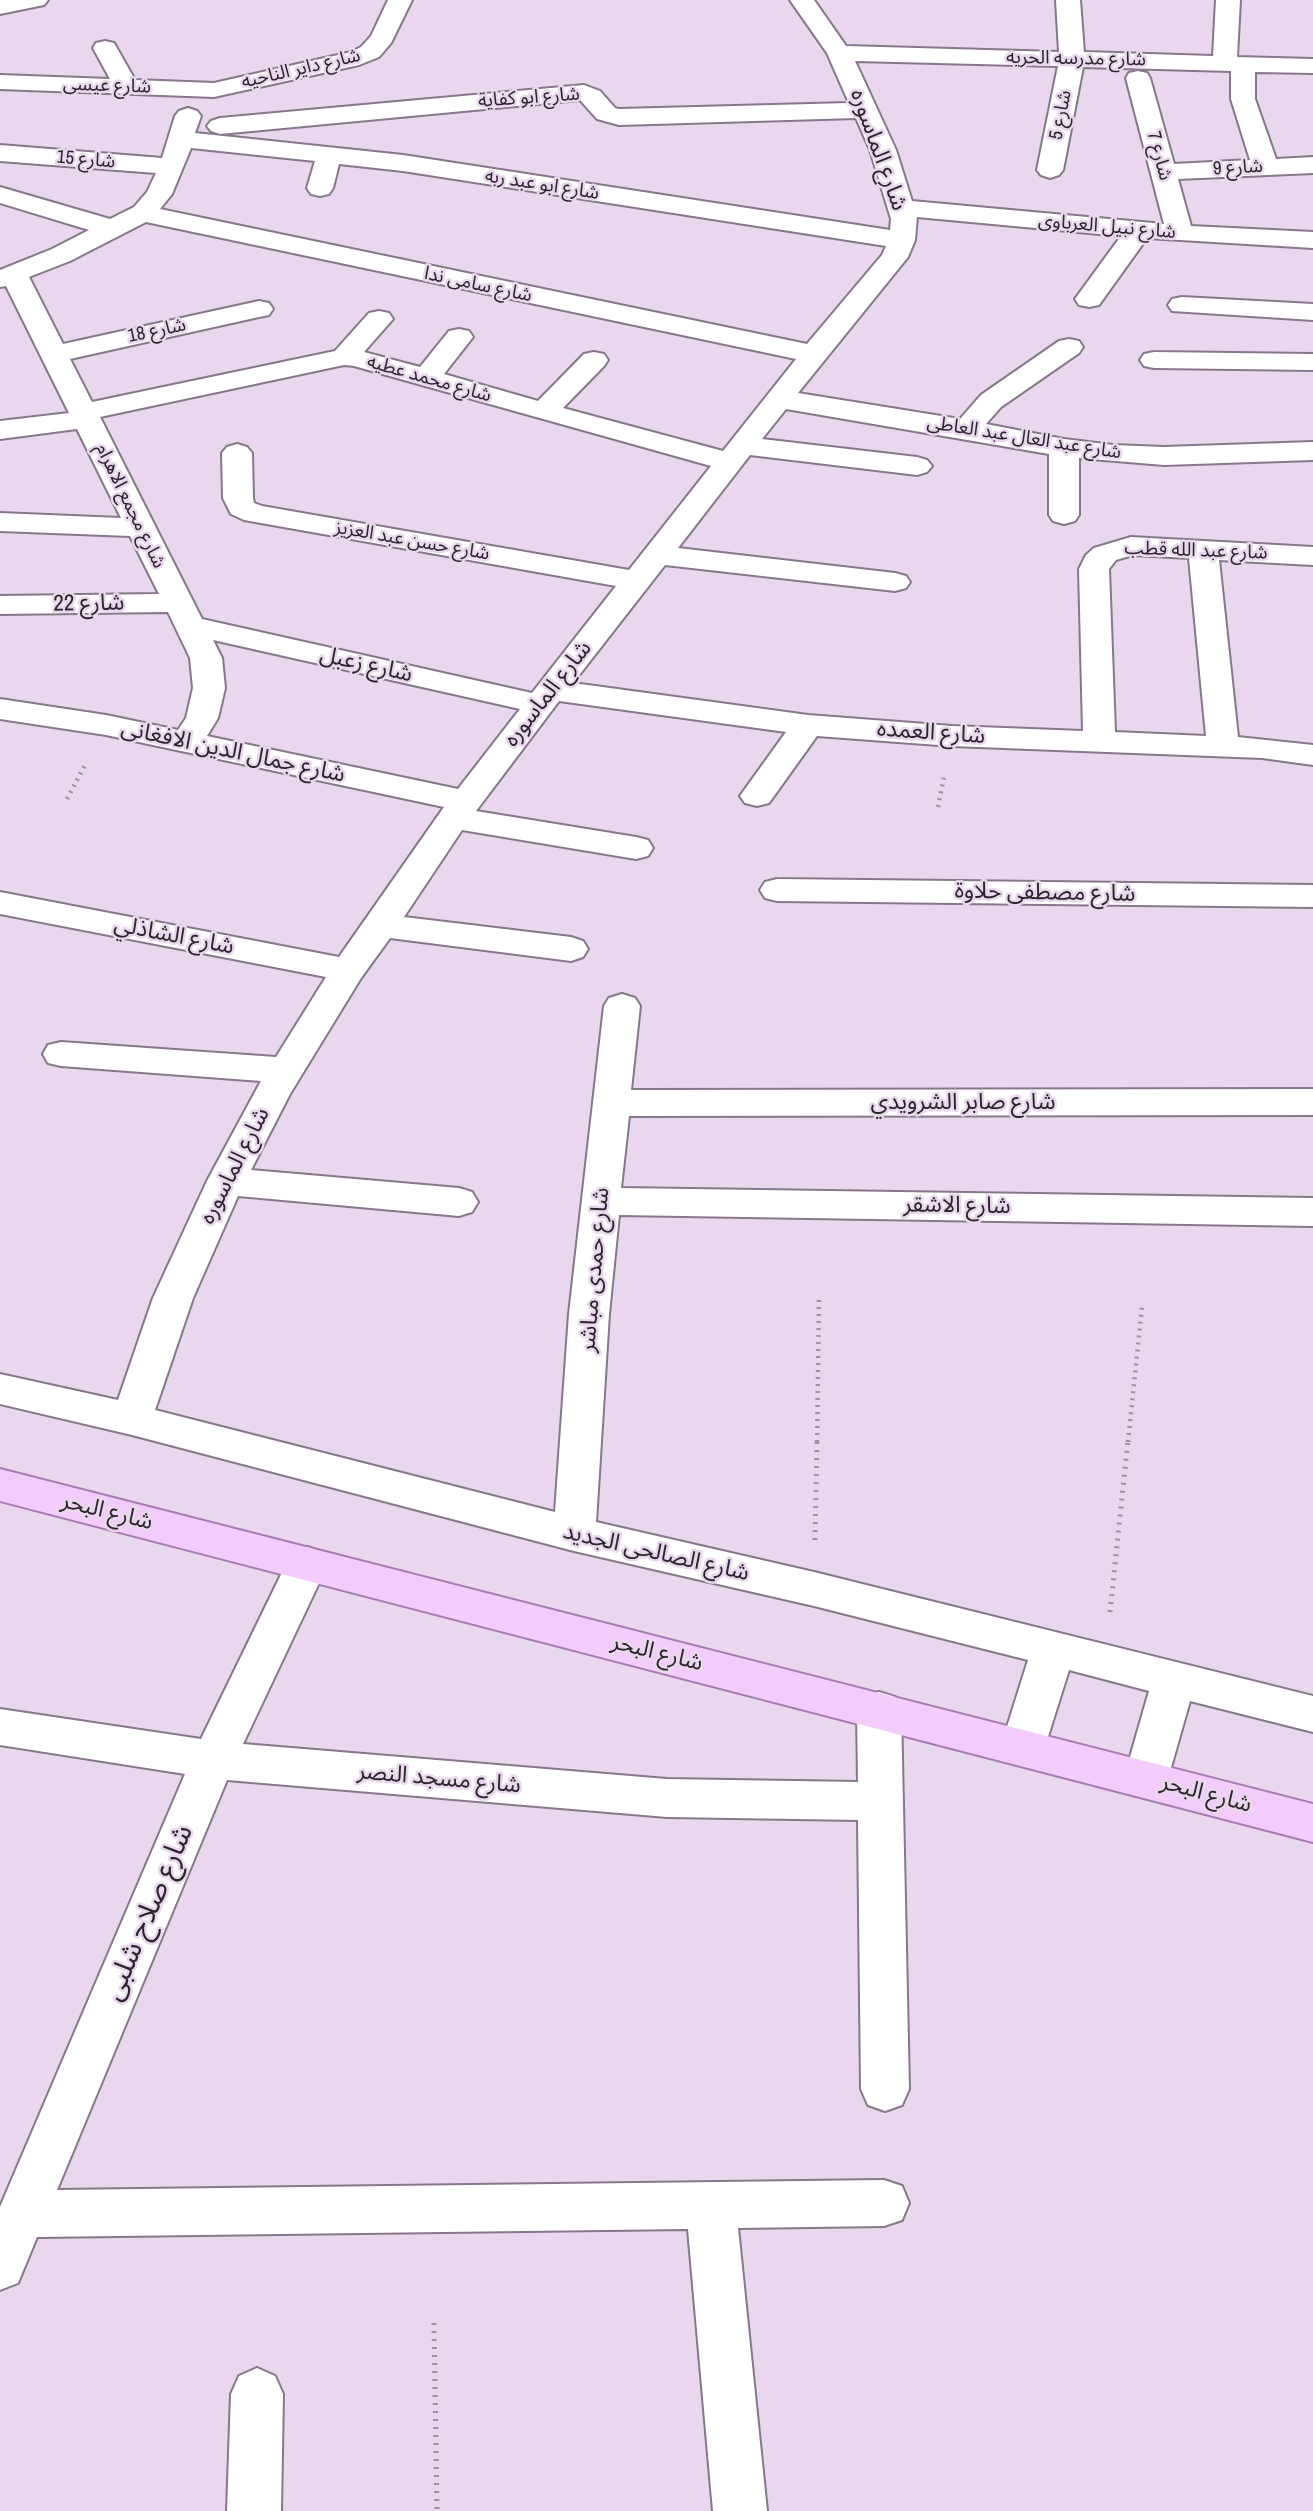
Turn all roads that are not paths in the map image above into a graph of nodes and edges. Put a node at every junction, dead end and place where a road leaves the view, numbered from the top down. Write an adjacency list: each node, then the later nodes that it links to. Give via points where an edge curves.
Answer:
1 (36, 0): 6 (street)
2 (400, 0): 15 (street, شارع داير الناحيه, via 382,38 359,58)
3 (802, 0): 8 (street, شارع الماسوره)
4 (1068, 0): 9 (street, شارع 5)
5 (1228, 0): 10 (street)
6 (0, 7)
7 (105, 48): 14 (street)
8 (839, 53): 9 (street, شارع مدرسه الحريه); 16 (street, شارع الماسوره)
9 (1072, 59): 10 (street, شارع مدرسه الحريه); 23 (street, شارع 5)
10 (1234, 63): 11 (street, شارع مدرسه الحريه); 21 (street)
11 (1313, 66)
12 (1138, 78): 24 (street, شارع 7)
13 (0, 82): 14 (street, شارع عيسى)
14 (127, 87): 15 (street, شارع عيسى)
15 (214, 90): 17 (street, via 190,110)
16 (867, 110): 17 (street, شارع ابو كفاية, via 612,117 584,92); 27 (street, شارع الماسوره)
17 (181, 134): 19 (street, شارع ابو عبد ربه); 22 (street)
18 (0, 153): 22 (street, شارع 15)
19 (330, 155): 25 (street); 32 (street, شارع ابو عبد ربه)
20 (1313, 165): 21 (street, شارع 9)
21 (1265, 166): 24 (street, شارع 9)
22 (172, 167): 28 (street)
23 (1050, 170)
24 (1163, 172): 31 (street, شارع 7)
25 (320, 188)
26 (0, 195): 29 (street)
27 (902, 208): 30 (street, شارع نبيل العرباوى); 32 (street, شارع الماسوره)
28 (143, 213): 29 (street); 43 (street, شارع سامى ندا)
29 (114, 229): 34 (street)
30 (1139, 230): 31 (street, شارع نبيل العرباوى); 35 (street)
31 (1180, 233): 33 (street, شارع نبيل العرباوى)
32 (902, 240): 43 (street, شارع الماسوره, via 895,257)
33 (1313, 240)
34 (7, 276): 42 (street, شارع مجمع الاهرام)
35 (1089, 299)
36 (1182, 305): 38 (street)
37 (259, 309): 42 (street, شارع 18)
38 (1313, 312)
39 (379, 319): 44 (street)
40 (459, 337): 48 (street)
41 (1069, 346): 52 (street, via 991,401)
42 (54, 354): 51 (street, شارع مجمع الاهرام)
43 (814, 354): 49 (street, شارع الماسوره)
44 (344, 357): 48 (street, شارع محمد عطيه); 51 (street, شارع محمد عطيه)
45 (594, 360): 50 (street)
46 (1154, 360): 47 (street)
47 (1313, 362)
48 (426, 378): 50 (street, شارع محمد عطيه)
49 (780, 399): 52 (street, شارع عبد العال عبد العاطى); 57 (street, شارع الماسوره)
50 (544, 412): 57 (street, شارع محمد عطيه)
51 (86, 416): 53 (street, شارع محمد عطيه); 61 (street, شارع مجمع الاهرام)
52 (967, 429): 54 (street, شارع عبد العال عبد العاطى)
53 (0, 430)
54 (1064, 448): 55 (street, شارع عبد العال عبد العاطى, via 1164,456); 59 (street)
55 (1313, 451)
56 (237, 453): 65 (street, شارع حسن عبد العزيز, via 241,508 256,514)
57 (737, 454): 58 (street, شارع محمد عطيه); 63 (street, شارع الماسوره)
58 (917, 466)
59 (1064, 515)
60 (0, 522): 61 (street)
61 (142, 528): 68 (street, شارع مجمع الاهرام)
62 (1203, 549): 64 (street, شارع عبد الله قطب); 73 (street, شارع عبد الله قطب, via 1131,546 1097,561); 74 (street)
63 (658, 555): 65 (street, شارع الماسوره); 66 (street)
64 (1313, 556)
65 (638, 581): 69 (street, شارع الماسوره)
66 (895, 582)
67 (0, 605): 68 (street, شارع 22)
68 (185, 614): 69 (street, شارع زعبل); 72 (street, شارع مجمع الاهرام, via 206,658 209,688 202,718)
69 (545, 697): 71 (street, شارع العمده); 77 (street, شارع الماسوره)
70 (0, 709): 72 (street, شارع جمال الدين الافغانى)
71 (808, 725): 73 (street, شارع العمده); 76 (street)
72 (187, 741): 77 (street, شارع جمال الدين الافغانى)
73 (1099, 742): 74 (street, شارع العمده)
74 (1223, 747): 75 (street, شارع العمده)
75 (1313, 754)
76 (757, 796)
77 (459, 809): 78 (street, شارع جمال الدين الافغانى); 82 (street, شارع الماسوره)
78 (636, 848)
79 (777, 890): 80 (street, شارع مصطفى حلاوة)
80 (1313, 896)
81 (0, 903): 84 (street, شارع الشاذلي)
82 (381, 926): 83 (street); 84 (street, شارع الماسوره)
83 (571, 949)
84 (348, 970): 87 (street, شارع الماسوره)
85 (622, 1006): 89 (street, شارع حمدى مباشر)
86 (61, 1054): 87 (street)
87 (286, 1070): 90 (street, شارع الماسوره)
88 (1313, 1102): 89 (street, شارع صابر الشرويدي)
89 (613, 1103): 91 (street, شارع حمدى مباشر)
90 (226, 1181): 92 (street); 95 (street, شارع الماسوره, via 173,1298)
91 (600, 1201): 93 (street, شارع الاشقر); 97 (street, شارع حمدى مباشر)
92 (459, 1202)
93 (1313, 1212)
94 (0, 1389): 95 (street, شارع الصالحى الجديد)
95 (132, 1419): 97 (street, شارع الصالحى الجديد)
96 (0, 1485): 98 (main road, شارع البحر)
97 (574, 1534): 99 (street, شارع الصالحى الجديد, via 814,1589)
98 (307, 1564): 101 (main road, شارع البحر); 105 (street, شارع صلاح شلبى)
99 (1053, 1651): 100 (street, شارع الصالحى الجديد); 104 (street)
100 (1174, 1679): 102 (street, شارع الصالحى الجديد); 106 (street)
101 (879, 1710): 104 (main road, شارع البحر); 107 (street)
102 (1313, 1714)
103 (0, 1727): 105 (street, شارع مسجد النصر)
104 (1023, 1746): 106 (main road, شارع البحر)
105 (213, 1760): 107 (street, شارع مسجد النصر, via 667,1798); 112 (street, شارع صلاح شلبى)
106 (1146, 1778): 108 (main road, شارع البحر)
107 (880, 1801): 109 (street)
108 (1313, 1823)
109 (886, 2089)
110 (884, 2203): 111 (street)
111 (711, 2205): 112 (street); 116 (street)
112 (23, 2214): 113 (street, شارع صلاح شلبى)
113 (0, 2266)
114 (257, 2394): 115 (street)
115 (254, 2511)
116 (740, 2511)

